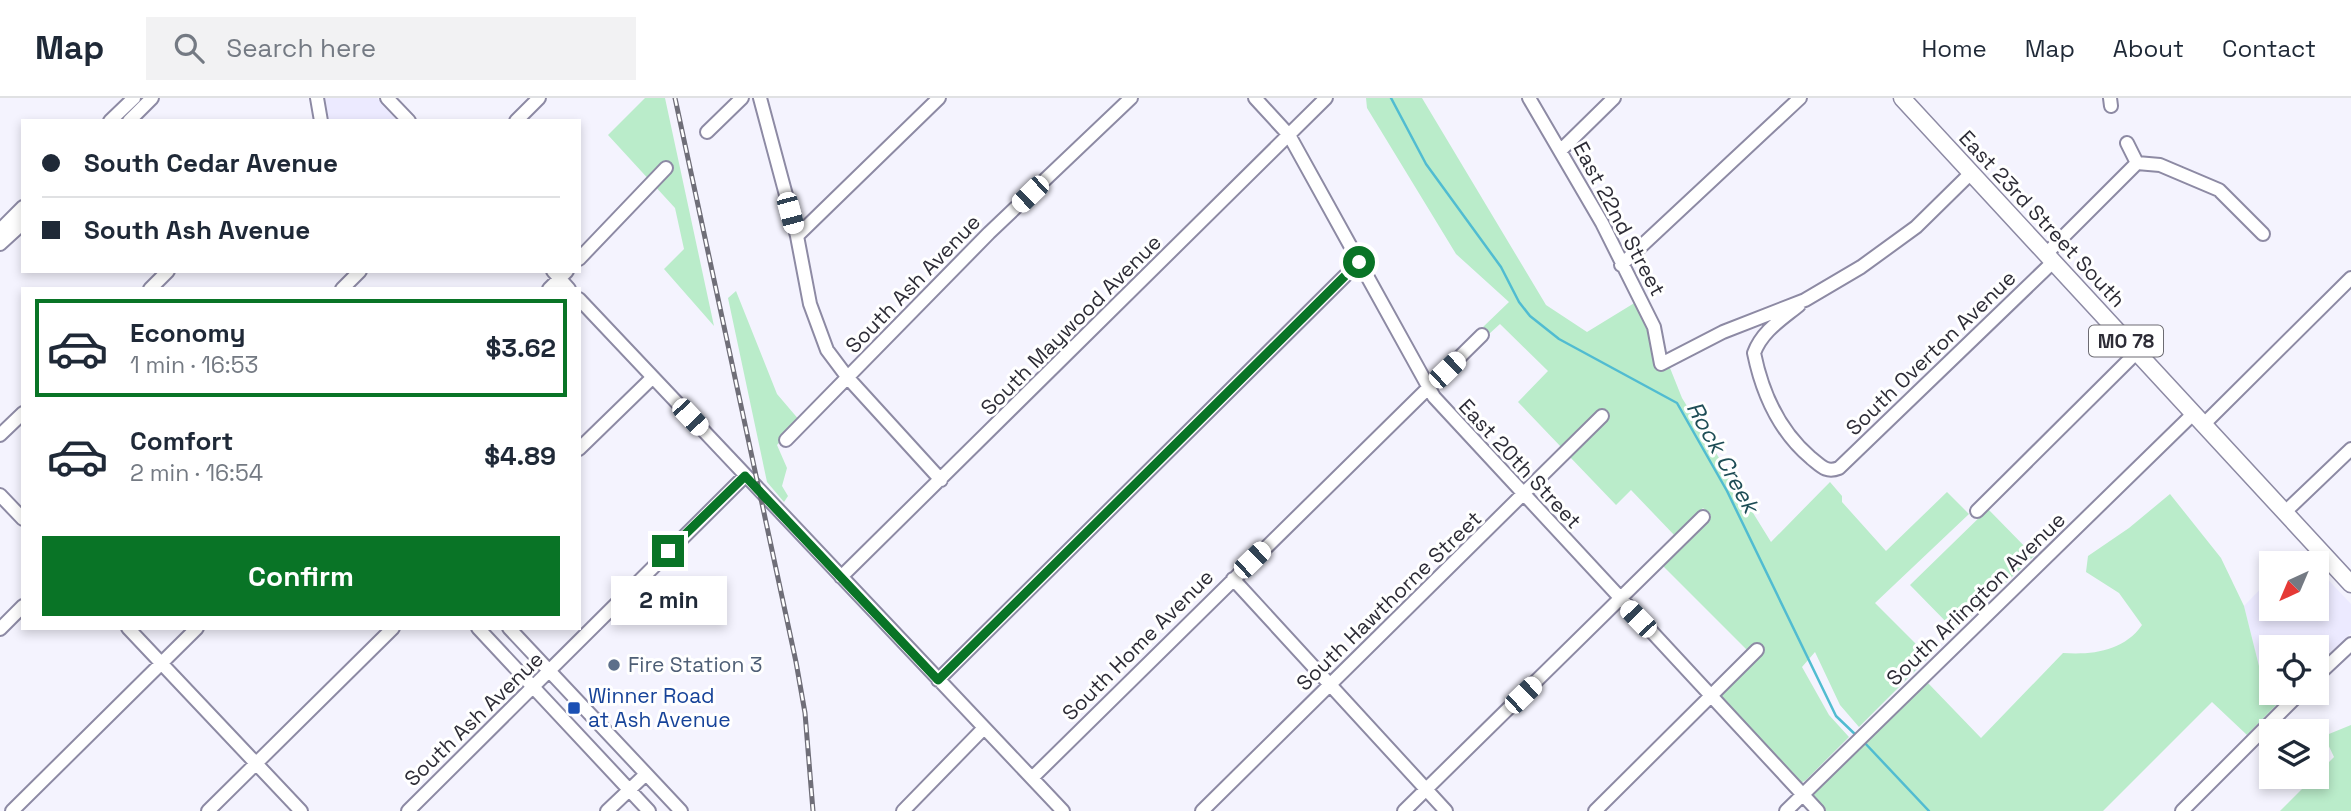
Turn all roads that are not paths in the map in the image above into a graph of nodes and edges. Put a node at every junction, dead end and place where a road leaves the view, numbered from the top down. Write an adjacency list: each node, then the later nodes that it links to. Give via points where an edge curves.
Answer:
1 (134, 98): 16 (street)
2 (152, 98): 17 (street)
3 (317, 98): 18 (street)
4 (387, 98): 19 (street)
5 (540, 98): 20 (street)
6 (742, 98): 21 (street)
7 (760, 98): 32 (street)
8 (939, 98): 32 (street)
9 (1131, 98): 46 (street, South Ash Avenue, via 989,233)
10 (1255, 98): 22 (street, East 20th Street)
11 (1326, 98): 22 (street, South Maywood Avenue)
12 (1529, 98): 24 (street, East 22nd Street)
13 (1614, 98): 24 (street)
14 (1800, 98): 37 (street)
15 (1902, 98): 27 (main road, East 23rd Street South / MO 78)
16 (112, 119)
17 (131, 119)
18 (321, 119)
19 (407, 119)
20 (518, 119)
21 (707, 132)
22 (1289, 135): 36 (street, East 20th Street); 56 (street, South Maywood Avenue)
23 (2127, 143): 25 (street)
24 (1560, 151): 37 (street, East 22nd Street)
25 (2137, 163): 31 (street, via 2160,165 2219,190); 35 (street, South Overton Avenue)
26 (666, 168): 34 (street)
27 (1971, 173): 35 (main road, East 23rd Street South / MO 78); 41 (street, via 1894,246)
28 (21, 209): 30 (street)
29 (21, 225): 33 (street)
30 (0, 230)
31 (2263, 234)
32 (797, 236): 46 (street, via 819,330)
33 (0, 244)
34 (581, 257)
35 (2049, 258): 41 (street, South Overton Avenue, via 1835,470 1825,469 1786,432 1754,353 1770,328); 44 (main road, East 23rd Street South / MO 78)
36 (1359, 262): 47 (street, East 20th Street); 79 (street)
37 (1621, 265): 41 (street, East 22nd Street, via 1654,327 1661,364 1723,331)
38 (166, 273): 40 (street)
39 (2351, 278): 50 (street, South Arlington Avenue)
40 (152, 287)
41 (1805, 300)
42 (581, 301): 45 (street)
43 (1482, 335): 47 (street, South Home Avenue)
44 (2137, 353): 50 (main road, East 23rd Street South / MO 78); 59 (street)
45 (652, 377): 53 (street); 55 (street)
46 (848, 378): 52 (street, South Ash Avenue); 56 (street)
47 (1429, 387): 58 (street, East 20th Street); 64 (street, South Home Avenue)
48 (21, 415): 51 (street)
49 (1602, 416): 58 (street, South Hawthorne Street)
50 (2198, 420): 60 (main road, East 23rd Street South / MO 78); 90 (street, South Arlington Avenue)
51 (0, 435)
52 (786, 440)
53 (581, 447)
54 (2351, 449): 60 (street)
55 (745, 476): 63 (street); 78 (street, South Ash Avenue)
56 (941, 480): 63 (street, South Maywood Avenue)
57 (0, 495): 61 (street)
58 (1523, 496): 66 (street, East 20th Street); 81 (street, South Hawthorne Street)
59 (1977, 511)
60 (2284, 513): 65 (main road, East 23rd Street South / MO 78)
61 (21, 517)
62 (1703, 517): 66 (street)
63 (841, 577): 79 (street)
64 (1233, 579): 81 (street); 87 (street, South Home Avenue)
65 (2351, 584)
66 (1619, 600): 82 (street, East 20th Street); 89 (street)
67 (21, 609): 68 (street)
68 (0, 629)
69 (130, 630): 76 (street)
70 (195, 630): 76 (street)
71 (391, 630): 85 (street)
72 (480, 630): 80 (street)
73 (511, 630): 78 (street)
74 (2351, 644): 77 (street)
75 (1757, 650): 82 (street)
76 (161, 663): 85 (street); 91 (street)
77 (2329, 665)
78 (550, 672): 80 (street, South Ash Avenue); 86 (street)
79 (938, 680): 84 (street)
80 (532, 685): 88 (street); 94 (street, South Ash Avenue)
81 (1330, 686): 89 (street); 100 (street, South Hawthorne Street)
82 (1712, 696): 90 (street, East 20th Street); 103 (street)
83 (2288, 705): 106 (street)
84 (984, 728): 87 (street); 98 (street)
85 (256, 763): 92 (street); 93 (street)
86 (646, 774): 88 (street); 97 (street)
87 (1032, 778): 99 (street)
88 (629, 790): 95 (street); 96 (street)
89 (1426, 790): 101 (street); 102 (street)
90 (1803, 795): 104 (street, South Arlington Avenue); 105 (street, East 20th Street)
91 (12, 811)
92 (208, 811)
93 (301, 811)
94 (408, 811)
95 (607, 811)
96 (649, 811)
97 (681, 811)
98 (903, 811)
99 (1063, 811)
100 (1202, 811)
101 (1404, 811)
102 (1446, 811)
103 (1595, 811)
104 (1786, 811)
105 (1818, 811)
106 (2182, 811)

